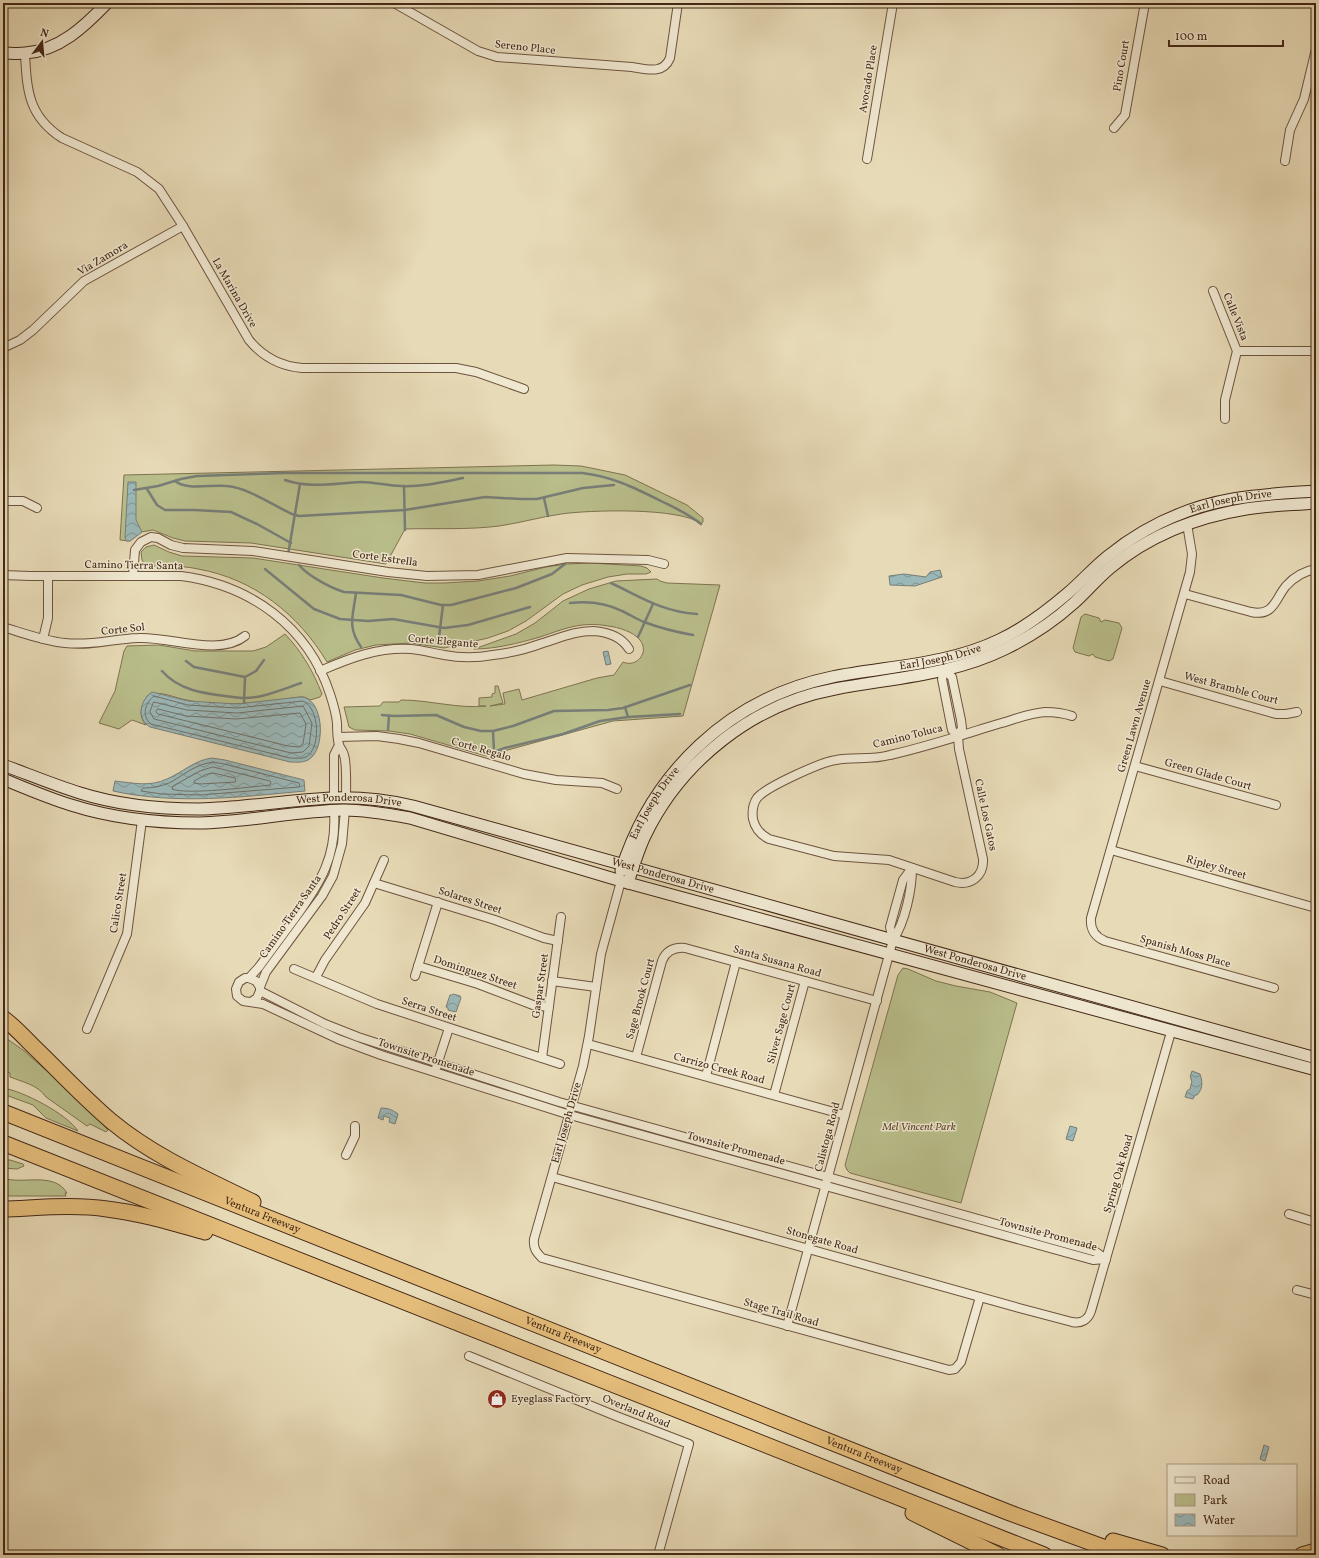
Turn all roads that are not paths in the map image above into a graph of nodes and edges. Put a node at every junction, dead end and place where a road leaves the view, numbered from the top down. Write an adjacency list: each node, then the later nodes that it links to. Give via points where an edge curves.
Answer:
1 (107, 3): 8 (main road, via 80,29 61,42)
2 (395, 3): 3 (street, Sereno Place, via 478,51 497,57 653,70 662,69 670,58)
3 (678, 3)
4 (893, 3): 10 (street, Avocado Place)
5 (1145, 3): 9 (street, Pino Court, via 1125,115)
6 (1316, 49): 11 (street, via 1304,99 1290,130)
7 (3, 53): 8 (main road)
8 (25, 54): 12 (street, La Marina Drive, via 28,90 33,107 42,121 62,138 145,177 165,197)
9 (1114, 128)
10 (868, 159)
11 (1285, 161)
12 (182, 226): 14 (street, Via Zamora, via 84,281 28,334); 17 (street, La Marina Drive, via 249,340 276,362 302,368 456,368 476,372)
13 (1213, 291): 15 (street, Calle Vista)
14 (3, 348)
15 (1237, 350): 16 (street); 18 (street, via 1225,400)
16 (1316, 351)
17 (524, 389)
18 (1225, 419)
19 (1316, 492): 23 (main road, Earl Joseph Drive, via 1233,499)
20 (3, 501): 22 (street, via 23,501)
21 (1316, 503): 24 (main road, Earl Joseph Drive, via 1248,509 1218,514)
22 (37, 508)
23 (1183, 513): 24 (main road); 35 (main road, Earl Joseph Drive, via 1146,530 1119,547 1042,614 1023,627 985,646)
24 (1187, 524): 30 (street, Green Lawn Avenue, via 1192,563); 36 (main road, Earl Joseph Drive, via 1156,538 1124,558 1059,615 1024,639 980,660 959,668)
25 (664, 564): 29 (street, Corte Estrella, via 648,560 567,558 478,575 427,576 253,551 183,548 151,537 141,542 134,550)
26 (1316, 569): 30 (street, via 1292,580 1272,607 1260,613)
27 (3, 575): 28 (street, Camino Tierra Santa)
28 (48, 576): 29 (street, Camino Tierra Santa); 33 (street, via 48,618)
29 (133, 576): 37 (street, Camino Tierra Santa, via 167,575 196,578 223,585 250,597 274,613 295,633 312,655)
30 (1185, 594): 38 (street, Green Lawn Avenue)
31 (3, 626): 33 (street, Corte Sol)
32 (245, 636): 33 (street, Corte Sol, via 232,643 200,645 150,638 85,644)
33 (43, 639)
34 (629, 649): 37 (street, Corte Elegante, via 613,634 583,632 481,657 411,649 382,650 356,656)
35 (941, 659): 36 (main road); 56 (main road, Earl Joseph Drive, via 816,681 783,692 737,715 696,748 665,782 643,817)
36 (944, 670): 41 (street, Calle Los Gatos, via 952,677 962,728); 56 (main road, Earl Joseph Drive, via 817,693 770,710 741,727 702,757 670,794)
37 (320, 671): 42 (street, Camino Tierra Santa, via 334,707)
38 (1160, 681): 39 (street, West Bramble Court, via 1276,714); 44 (street, Green Lawn Avenue)
39 (1297, 712)
40 (1072, 716): 41 (street, Camino Toluca, via 1052,712 1034,714)
41 (958, 736): 53 (street, Camino Toluca, via 891,755 843,759 816,766 761,794 753,807); 57 (street, Calle Los Gatos, via 983,859 982,868 974,880 959,883)
42 (338, 741): 46 (street, Corte Regalo, via 377,736 399,738 524,774 556,780 602,783); 47 (street, Camino Tierra Santa, via 334,755); 48 (street, Camino Tierra Santa, via 344,755)
43 (3, 765): 50 (main road, West Ponderosa Drive, via 84,794)
44 (1135, 766): 49 (street, Green Glade Court); 54 (street, Green Lawn Avenue)
45 (3, 779): 52 (main road, West Ponderosa Drive, via 70,805)
46 (617, 789)
47 (334, 798): 48 (main road, West Ponderosa Drive); 50 (main road, West Ponderosa Drive, via 200,809); 51 (main road)
48 (346, 798): 51 (main road); 56 (main road, West Ponderosa Drive, via 414,806)
49 (1276, 805)
50 (143, 806): 52 (main road)
51 (340, 810): 52 (main road, West Ponderosa Drive, via 201,823); 58 (main road, West Ponderosa Drive, via 376,812 410,818); 73 (street, Camino Tierra Santa, via 329,862 320,881); 78 (street, Camino Tierra Santa, via 342,844 333,876 322,896 266,972)
52 (142, 820): 85 (street, Calico Street, via 127,934)
53 (754, 822): 57 (street, Calle Los Gatos, via 761,834 774,840 829,855 880,858)
54 (1111, 850): 61 (street, Ripley Street); 63 (street, Green Lawn Avenue, via 1091,918)
55 (384, 860): 59 (street, Pedro Street)
56 (628, 866): 58 (main road, Earl Joseph Drive); 64 (main road, West Ponderosa Drive)
57 (912, 868): 64 (street, via 912,882 902,923)
58 (622, 882): 67 (main road, West Ponderosa Drive); 76 (street, Earl Joseph Drive, via 603,946)
59 (374, 883): 60 (street, Solares Street); 72 (street, Pedro Street, via 362,909 325,960)
60 (438, 902): 65 (street, Solares Street); 69 (street)
61 (1316, 908)
62 (561, 916): 65 (street, Gaspar Street)
63 (1093, 932): 77 (street, Spanish Moss Place, via 1105,941)
64 (893, 940): 67 (street); 83 (main road, West Ponderosa Drive)
65 (558, 941): 74 (street, Gaspar Street)
66 (671, 950): 68 (street, Santa Susana Road, via 685,948); 88 (street, Sage Brook Court, via 662,961)
67 (889, 954): 79 (street, Calistoga Road); 86 (main road, West Ponderosa Drive)
68 (736, 962): 75 (street, Santa Susana Road); 95 (street)
69 (418, 966): 71 (street); 81 (street, Dominguez Street)
70 (294, 968): 72 (street, Serra Street)
71 (415, 976)
72 (316, 977): 84 (street, Serra Street, via 377,1004)
73 (249, 978): 78 (street, via 256,981); 80 (street, via 239,982 236,993 243,1001)
74 (552, 981): 76 (street); 81 (street, Gaspar Street)
75 (805, 981): 79 (street, Santa Susana Road); 96 (street, Silver Sage Court)
76 (596, 987): 87 (street, Earl Joseph Drive)
77 (1274, 988)
78 (260, 989): 80 (street, via 257,998); 91 (street, Townsite Promenade, via 341,1031)
79 (877, 1001): 99 (street, Calistoga Road)
80 (251, 1002): 94 (street, Townsite Promenade, via 263,1004 355,1046)
81 (549, 1007): 89 (street, Gaspar Street)
82 (3, 1018): 109 (highway, via 111,1121 134,1138 180,1166 272,1212)
83 (1175, 1019): 86 (main road); 90 (main road, West Ponderosa Drive)
84 (449, 1028): 89 (street, Serra Street); 91 (street)
85 (87, 1029)
86 (1171, 1032): 93 (main road, West Ponderosa Drive); 113 (street, Spring Oak Road)
87 (588, 1044): 88 (street, Carrizo Creek Road); 97 (street, Earl Joseph Drive)
88 (636, 1057): 95 (street, Carrizo Creek Road)
89 (542, 1058): 92 (street, Serra Street)
90 (1316, 1058)
91 (437, 1064): 94 (street); 97 (street, Townsite Promenade)
92 (560, 1064)
93 (1316, 1070)
94 (435, 1072): 100 (street, Townsite Promenade)
95 (706, 1076): 96 (street, Carrizo Creek Road)
96 (774, 1095): 99 (street, Carrizo Creek Road)
97 (572, 1106): 100 (street, Earl Joseph Drive); 105 (street, Townsite Promenade)
98 (3, 1112): 109 (highway, Ventura Freeway)
99 (845, 1115): 105 (street, Calistoga Road)
100 (570, 1116): 104 (street, Earl Joseph Drive); 105 (street, Townsite Promenade)
101 (355, 1126): 103 (street, via 355,1136)
102 (3, 1143): 112 (highway)
103 (346, 1154)
104 (552, 1177): 110 (street, Earl Joseph Drive); 111 (street, Stonegate Road)
105 (827, 1182): 111 (street, Calistoga Road); 113 (street, Townsite Promenade, via 1093,1260)
106 (3, 1209): 112 (highway, via 72,1206 107,1208 144,1215)
107 (1289, 1214): 108 (street)
108 (1315, 1222)
109 (296, 1229): 121 (highway, Ventura Freeway)
110 (533, 1246): 118 (street, Stage Trail Road, via 542,1258)
111 (809, 1249): 116 (street, Stonegate Road); 118 (street, Calistoga Road)
112 (280, 1252): 120 (highway)
113 (1106, 1259): 117 (street, Spring Oak Road)
114 (1297, 1290): 115 (street)
115 (1316, 1295)
116 (980, 1297): 117 (street, Stonegate Road, via 1072,1322); 118 (street, Stage Trail Road, via 961,1362 955,1369 949,1370)
117 (1086, 1320)
118 (787, 1326)
119 (469, 1356): 123 (street, Overland Road, via 689,1444)
120 (873, 1488): 124 (highway, via 909,1511); 125 (highway)
121 (1010, 1513): 126 (highway, Ventura Freeway); 127 (highway)
122 (1316, 1551): 128 (highway)
123 (658, 1555)
124 (998, 1555)
125 (1044, 1555)
126 (1125, 1555)
127 (1162, 1555)
128 (1302, 1555)

